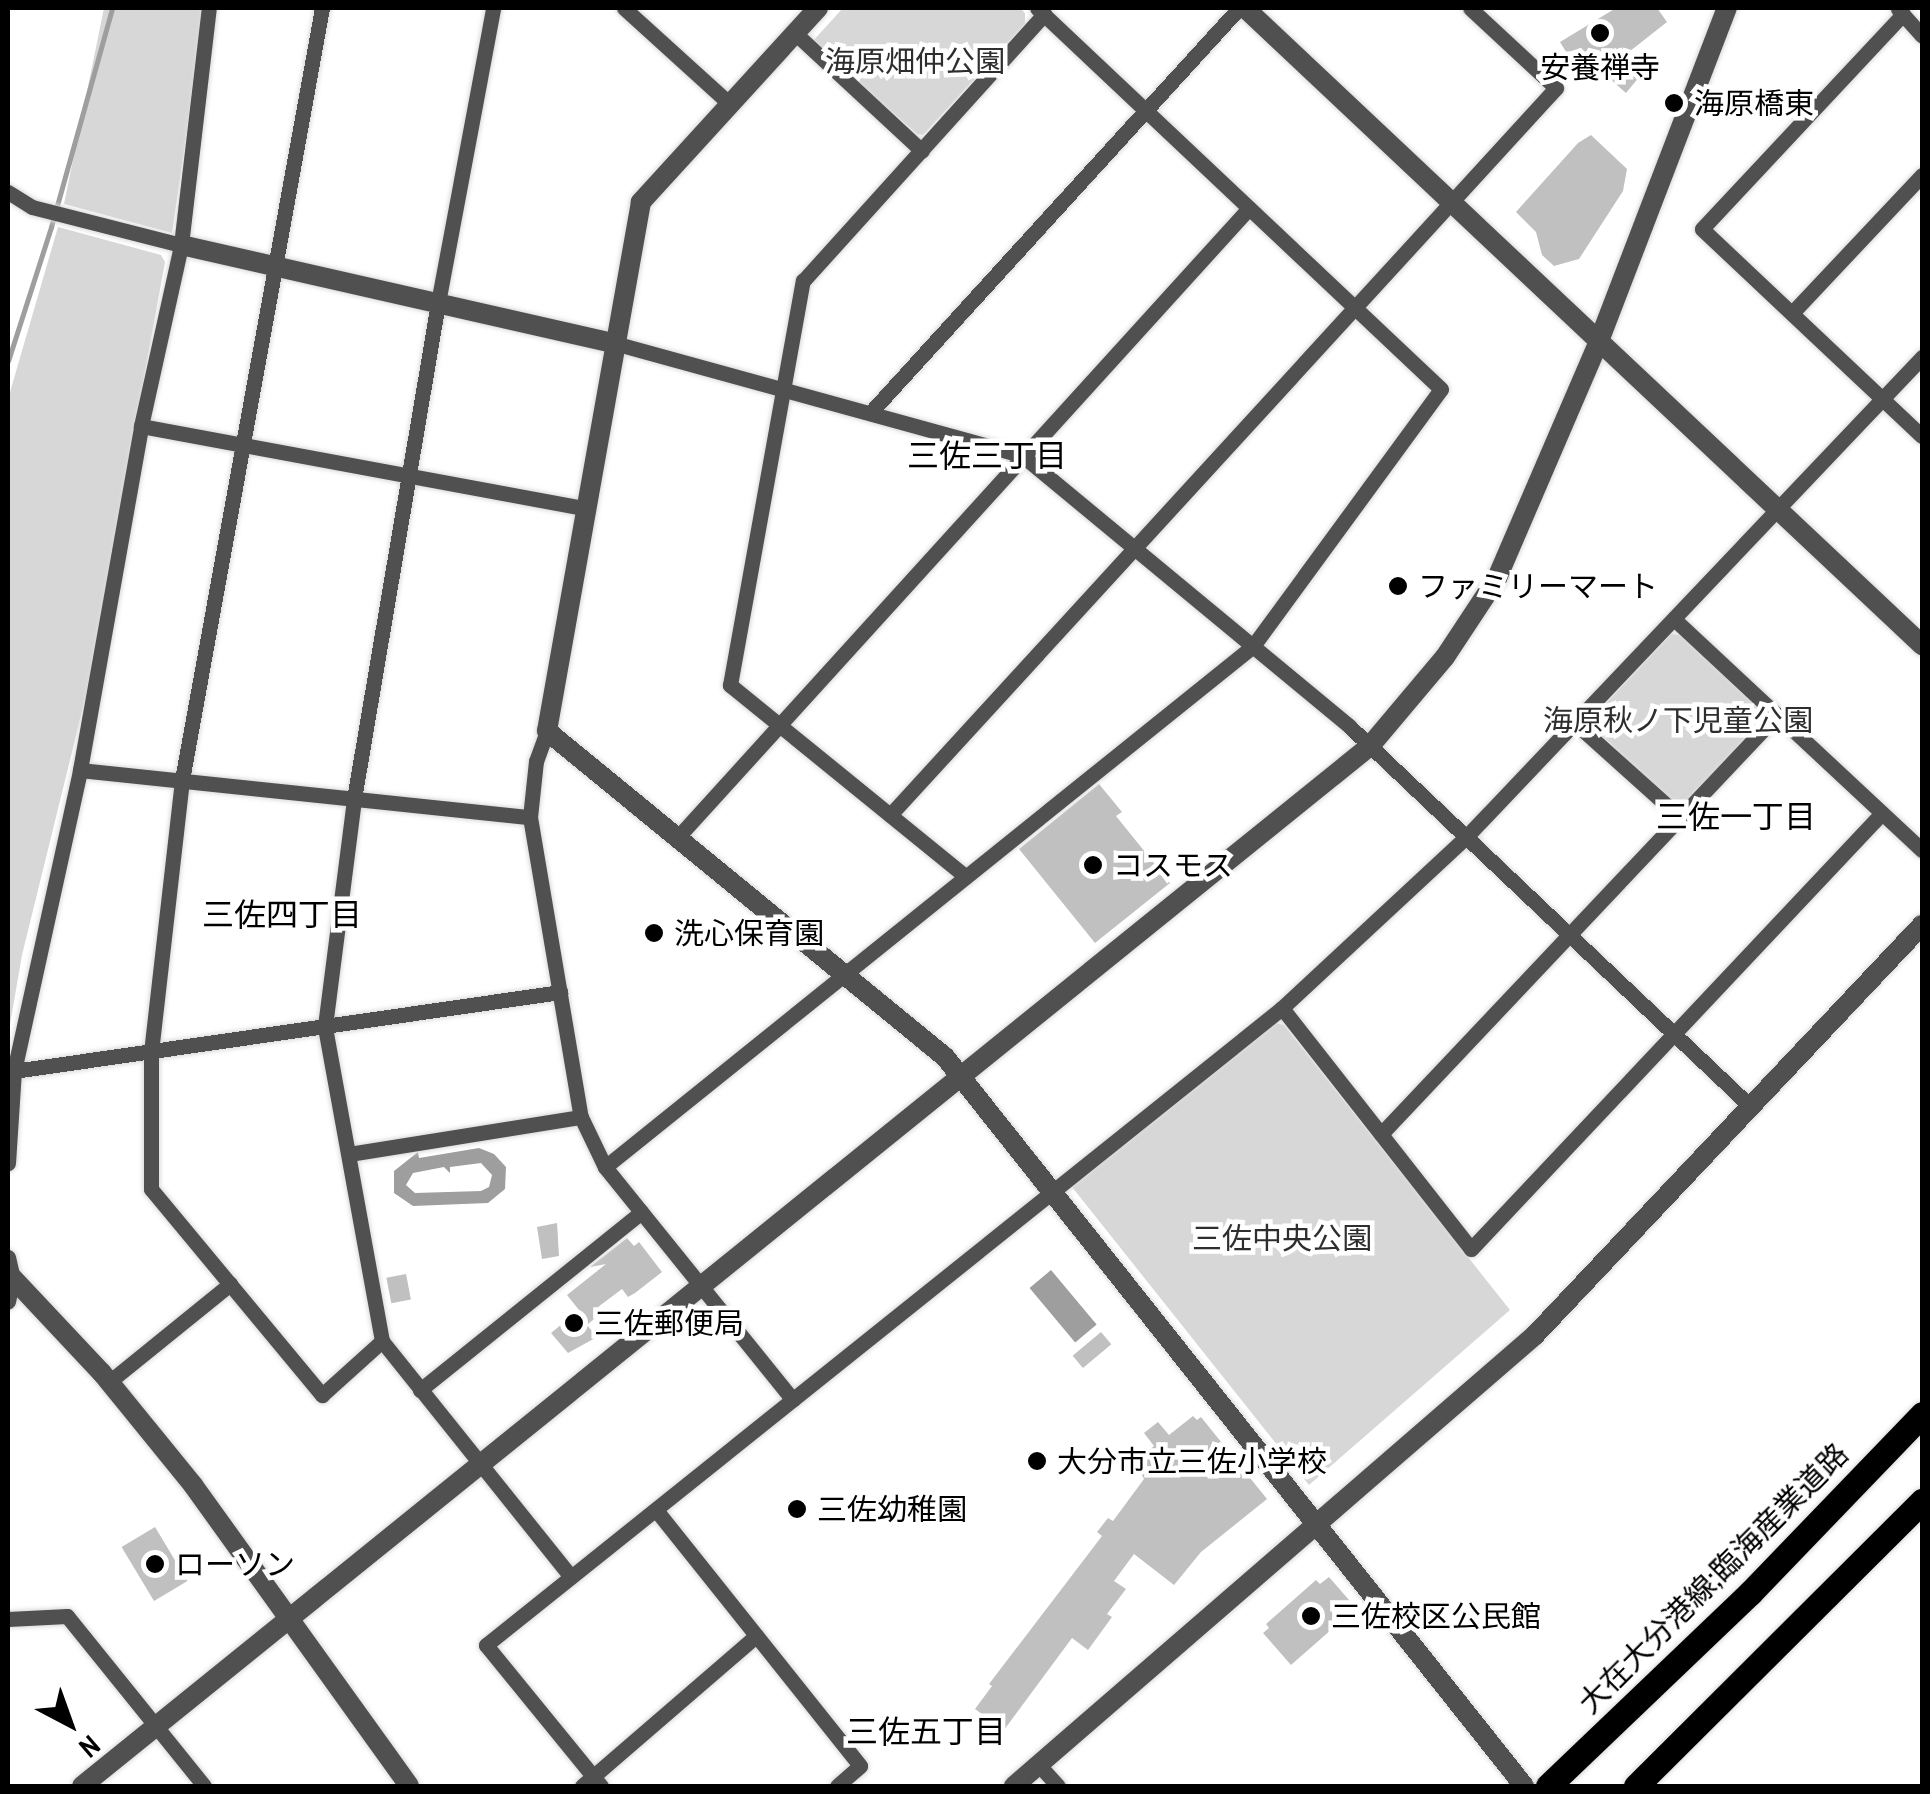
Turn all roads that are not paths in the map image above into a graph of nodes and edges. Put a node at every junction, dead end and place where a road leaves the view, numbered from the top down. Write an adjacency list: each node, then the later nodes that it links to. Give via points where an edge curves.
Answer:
1 (209, 8): 20 (street)
2 (322, 8): 21 (street)
3 (493, 8): 22 (street)
4 (624, 8): 13 (street)
5 (818, 8): 11 (street)
6 (1242, 8): 14 (street); 18 (street)
7 (1470, 8): 18 (street, via 1556,88)
8 (1727, 8): 25 (street)
9 (1040, 11): 14 (street); 15 (street)
10 (1900, 11): 12 (street); 24 (street, via 1702,229)
11 (795, 33): 13 (street); 15 (street)
12 (1922, 36)
13 (730, 104): 26 (street, via 641,202)
14 (1146, 110): 19 (street); 30 (street)
15 (922, 151): 28 (street, via 803,282)
16 (1922, 175): 24 (street)
17 (8, 192): 20 (street, via 61,216)
18 (1452, 202): 23 (street); 25 (street)
19 (1249, 208): 23 (street); 34 (street)
20 (180, 245): 21 (street); 31 (street)
21 (276, 266): 22 (street); 33 (street)
22 (438, 303): 26 (street); 35 (street)
23 (1354, 308): 38 (street); 41 (street, via 1440,389)
24 (1792, 313): 29 (street)
25 (1600, 341): 37 (street); 46 (street, via 1497,578 1445,657)
26 (614, 344): 28 (street); 36 (street)
27 (1922, 357): 29 (street)
28 (784, 390): 30 (street); 44 (street, via 730,685)
29 (1883, 399): 32 (street); 37 (street)
30 (870, 413): 34 (street)
31 (142, 426): 33 (street); 47 (street)
32 (1922, 436)
33 (244, 446): 35 (street); 48 (street)
34 (1023, 456): 38 (street); 44 (street)
35 (411, 477): 36 (street); 49 (street)
36 (587, 509): 45 (street)
37 (1778, 509): 39 (street); 40 (street)
38 (1136, 546): 41 (street); 51 (street)
39 (1674, 619): 42 (street); 43 (street)
40 (1922, 645)
41 (1253, 646): 46 (street); 57 (street)
42 (1777, 715): 50 (street); 53 (street)
43 (1574, 723): 53 (street); 54 (street)
44 (780, 726): 51 (street); 55 (street)
45 (547, 731): 52 (street); 55 (street)
46 (1370, 746): 54 (street); 67 (street)
47 (80, 770): 48 (street); 66 (street)
48 (182, 780): 49 (street); 65 (street)
49 (354, 799): 52 (street); 63 (street)
50 (1882, 813): 56 (street); 64 (street)
51 (890, 815): 57 (street)
52 (530, 817): 61 (street)
53 (1681, 818): 59 (street)
54 (1466, 837): 59 (street); 62 (street)
55 (677, 838): 60 (street)
56 (1922, 850)
57 (966, 876): 60 (street)
58 (1922, 925): 68 (street)
59 (1571, 937): 64 (street); 70 (street)
60 (844, 974): 67 (street); 73 (street)
61 (560, 992): 63 (street); 69 (street)
62 (1282, 1008): 70 (street); 74 (street)
63 (325, 1026): 65 (street); 71 (street)
64 (1674, 1034): 68 (street); 70 (street, via 1471,1248)
65 (151, 1052): 66 (street); 77 (street, via 152,1189)
66 (14, 1072): 72 (street)
67 (961, 1076): 74 (street); 78 (street)
68 (1751, 1107): 88 (street, via 1535,1335)
69 (581, 1117): 71 (street); 73 (street)
70 (1381, 1134)
71 (350, 1154): 80 (street)
72 (8, 1163)
73 (604, 1167): 75 (street)
74 (1052, 1192): 83 (street); 88 (street)
75 (640, 1212): 78 (street); 82 (street)
76 (9, 1269): 79 (street); 81 (street)
77 (230, 1284): 80 (street, via 322,1395); 81 (street)
78 (701, 1286): 83 (street); 85 (street)
79 (8, 1301)
80 (382, 1341): 82 (street)
81 (109, 1382): 90 (street)
82 (420, 1390): 85 (street)
83 (792, 1400): 87 (street)
84 (1922, 1414): 103 (main road, 大在大分港線;臨海産業道路, via 1750,1593)
85 (480, 1464): 89 (street); 90 (street)
86 (1922, 1501): 104 (main road)
87 (656, 1510): 89 (street); 92 (street)
88 (1316, 1524): 94 (street); 102 (street)
89 (571, 1577): 95 (street, via 486,1645)
90 (290, 1618): 93 (street); 98 (street)
91 (8, 1620): 93 (street, via 67,1616)
92 (756, 1636): 95 (street); 99 (street, via 860,1766)
93 (156, 1727): 96 (street); 97 (street)
94 (1039, 1765): 100 (street); 101 (street)
95 (592, 1783)
96 (82, 1786)
97 (204, 1786)
98 (408, 1786)
99 (837, 1786)
100 (1014, 1786)
101 (1058, 1786)
102 (1524, 1786)
103 (1548, 1786)
104 (1636, 1786)

